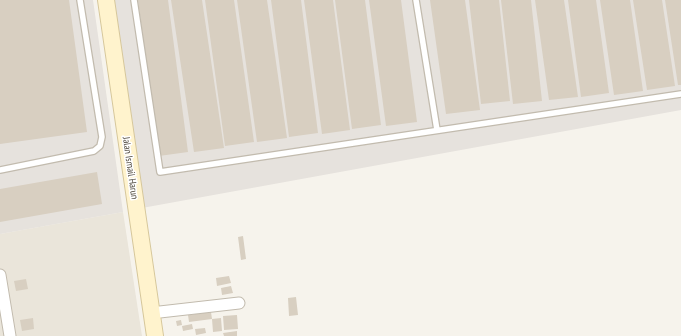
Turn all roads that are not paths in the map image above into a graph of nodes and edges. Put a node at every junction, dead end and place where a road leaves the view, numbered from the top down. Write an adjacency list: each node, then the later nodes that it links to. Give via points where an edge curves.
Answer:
1 (80, 0): 7 (lane, via 102,137 100,146 94,151)
2 (106, 0): 10 (street, Jalan Ismail Harun)
3 (134, 0): 6 (lane, via 160,172)
4 (416, 0): 6 (lane)
5 (681, 94): 6 (lane)
6 (437, 130)
7 (0, 170)
8 (0, 275): 11 (street)
9 (239, 303): 10 (street)
10 (151, 313): 12 (street, Jalan Ismail Harun)
11 (10, 336)
12 (155, 336)

